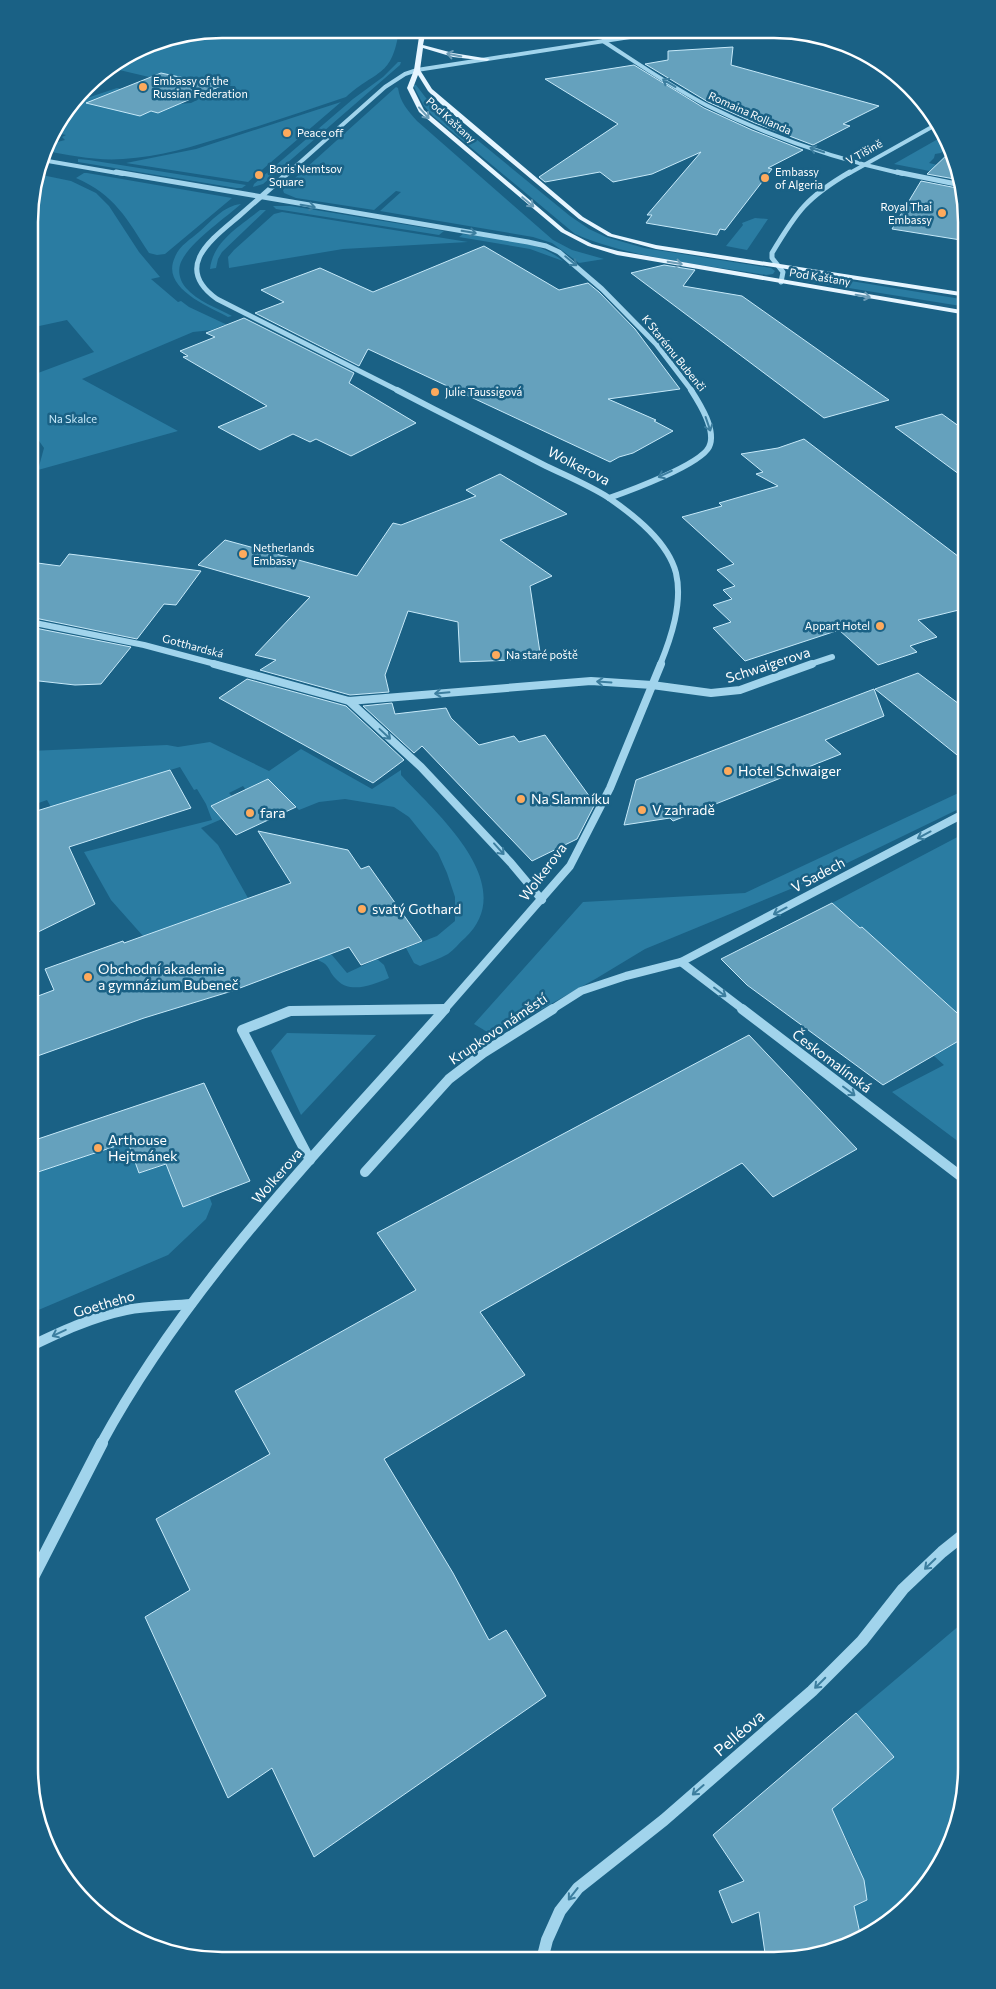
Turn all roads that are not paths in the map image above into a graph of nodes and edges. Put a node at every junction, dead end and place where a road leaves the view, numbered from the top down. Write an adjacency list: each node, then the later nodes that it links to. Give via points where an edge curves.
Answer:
1 (422, 38): 4 (main road)
2 (632, 38): 3 (street)
3 (603, 41): 5 (street); 9 (street, Romaina Rollanda, one-way to 3, via 774,136 708,105)
4 (421, 46): 5 (main road, one-way to 4); 6 (main road)
5 (487, 59): 6 (street)
6 (417, 70): 11 (street, via 385,87); 12 (main road, Pod Kaštany, via 443,103 574,213 599,230 656,247); 13 (main road, Pod Kaštany, one-way to 13, via 410,88 421,111 571,236 617,253)
7 (932, 127): 9 (street, V Tišině)
8 (47, 161): 11 (street)
9 (864, 164): 10 (street, Romaina Rollanda); 12 (street, V Tišině, via 824,187 795,216 772,253)
10 (955, 185)
11 (260, 197): 16 (street, Wolkerova, via 204,249 198,259 199,283 206,291 232,308); 16 (street, K Starému Bubenči, one-way to 16, via 547,247 561,254 624,308 687,383 709,423 712,439 700,457)
12 (778, 265): 13 (street, V Tišině, via 783,272); 14 (main road, Pod Kaštany)
13 (781, 282): 15 (main road, Pod Kaštany, one-way to 15)
14 (958, 294)
15 (958, 312)
16 (609, 498): 19 (street, Wolkerova, via 663,547 675,573 678,587 676,612)
17 (38, 624): 20 (street, Gotthardská, via 144,645)
18 (832, 657): 19 (street, Schwaigerova, via 740,690 695,692)
19 (652, 685): 20 (street, Gotthardská, one-way to 20, via 590,681); 22 (street, Wolkerova, via 598,814 572,863)
20 (349, 701): 22 (street, Gotthardská, one-way to 22, via 421,767)
21 (958, 817): 23 (street, V Sadech, one-way to 23)
22 (542, 900): 24 (street, Wolkerova)
23 (681, 962): 26 (street, Krupkovo náměstí, via 581,991 483,1053 449,1080); 27 (street, Českomalínská, one-way to 27)
24 (445, 1009): 25 (street, Wolkerova); 25 (street, via 290,1011 242,1030)
25 (310, 1160): 28 (street, Wolkerova)
26 (365, 1172)
27 (958, 1173)
28 (191, 1304): 29 (street, Goetheho, one-way to 29, via 126,1311 72,1327); 31 (street, Wolkerova, via 117,1414)
29 (38, 1343)
30 (958, 1539): 32 (street, Pelléova, one-way to 32, via 903,1590 862,1641 812,1691 664,1820 578,1888 560,1911)
31 (38, 1568)
32 (544, 1952)

